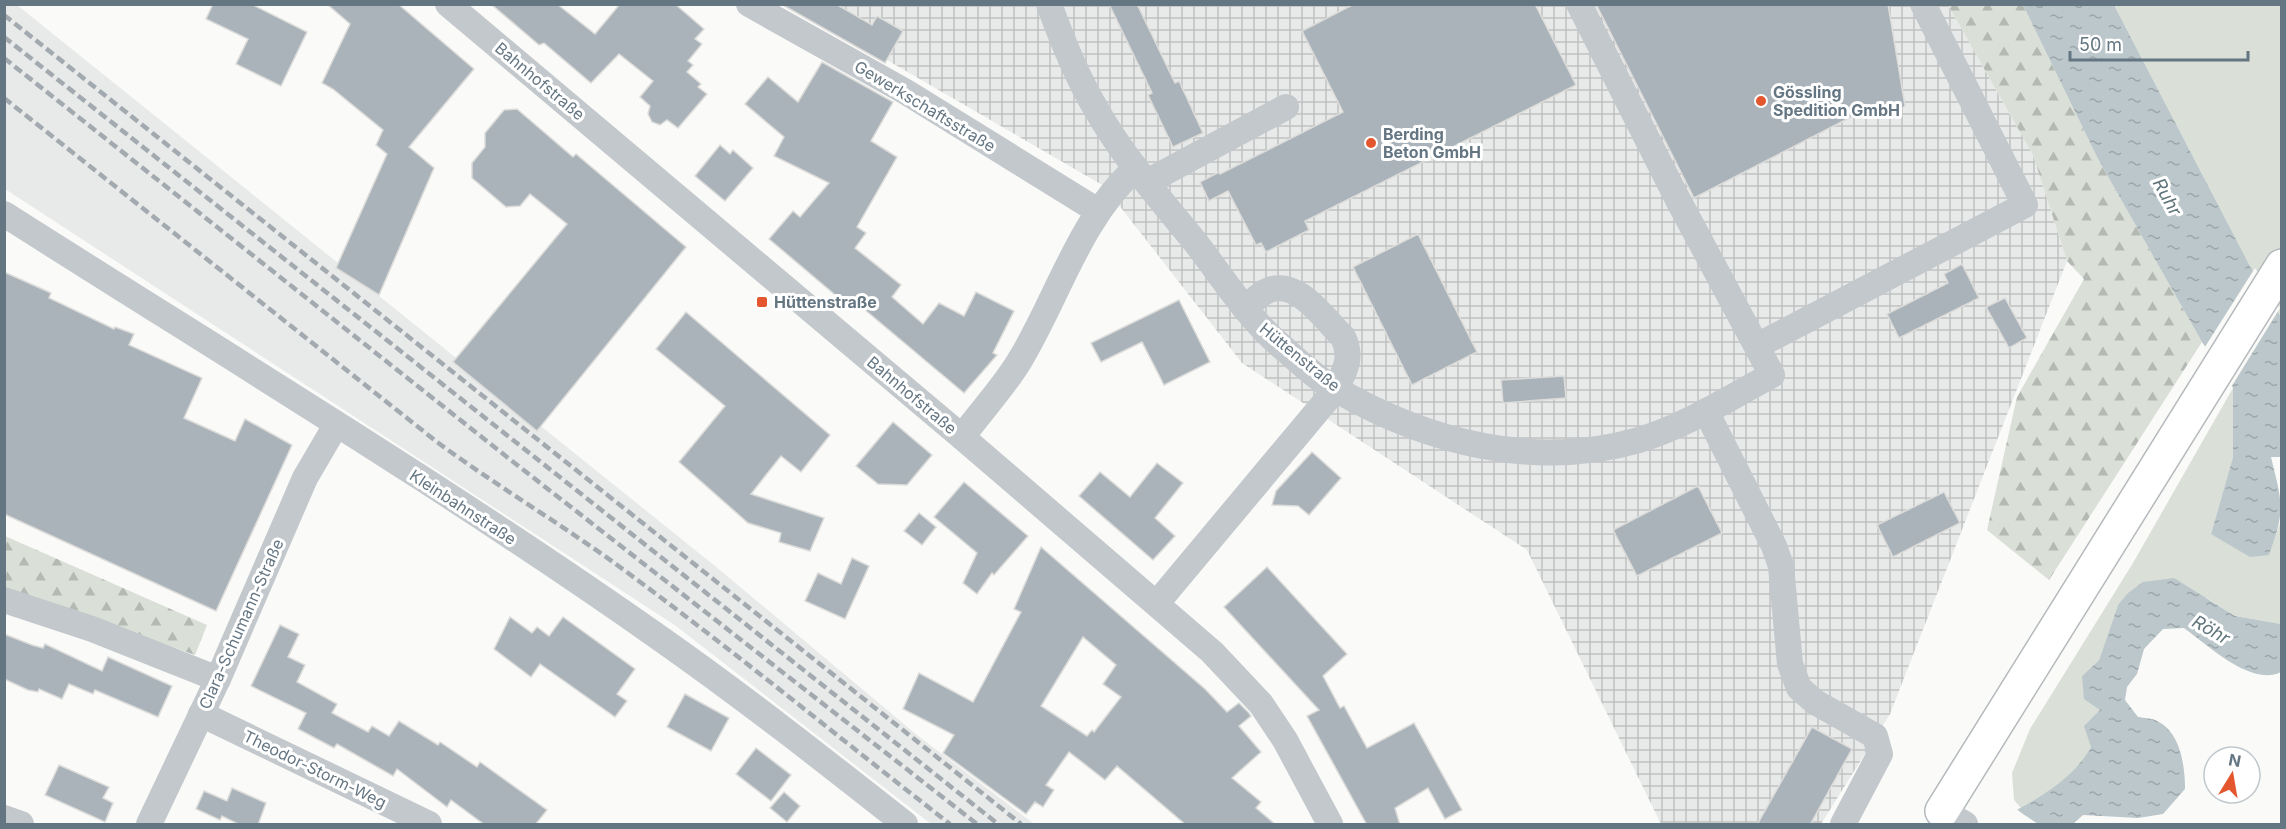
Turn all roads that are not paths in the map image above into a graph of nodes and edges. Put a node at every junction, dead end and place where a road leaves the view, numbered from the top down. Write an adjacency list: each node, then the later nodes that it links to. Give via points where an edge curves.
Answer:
1 (448, 4): 16 (street, Bahnhofstraße)
2 (749, 4): 8 (street, Gewerkschaftsstraße, via 906,92)
3 (1049, 4): 7 (street, Hüttenstraße, via 1096,109)
4 (1579, 4): 12 (street)
5 (1923, 4): 12 (street, via 2025,205)
6 (1286, 107): 7 (street)
7 (1141, 175): 8 (street, via 1116,185); 11 (street, Hüttenstraße)
8 (1098, 211): 16 (street, via 1020,361)
9 (4, 214): 15 (street, Kleinbahnstraße)
10 (2282, 266): 22 (highway)
11 (1245, 309): 13 (street, Hüttenstraße, via 1280,345); 13 (street, via 1266,291 1280,288 1298,293 1343,337 1347,346 1348,365)
12 (1757, 346): 14 (street, Hüttenstraße, via 1772,375)
13 (1335, 390): 14 (street, Hüttenstraße, via 1398,420 1458,442 1518,453 1584,452 1641,440); 18 (street)
14 (1706, 411): 28 (street, via 1781,566 1790,664 1799,688 1815,702 1875,736 1880,754)
15 (336, 425): 19 (street, Clara-Schumann-Straße, via 305,478); 26 (street, Kleinbahnstraße, via 662,639)
16 (962, 437): 18 (street, Bahnhofstraße)
17 (4, 600): 19 (street, via 92,629)
18 (1157, 603): 27 (street, Bahnhofstraße, via 1212,652 1261,704 1285,740)
19 (218, 680): 20 (street, Clara-Schumann-Straße)
20 (201, 714): 24 (street, Clara-Schumann-Straße); 25 (street, Theodor-Storm-Weg)
21 (4, 818): 23 (street)
22 (1954, 818)
23 (21, 825)
24 (149, 825)
25 (429, 825)
26 (905, 825)
27 (1330, 825)
28 (1843, 825)

